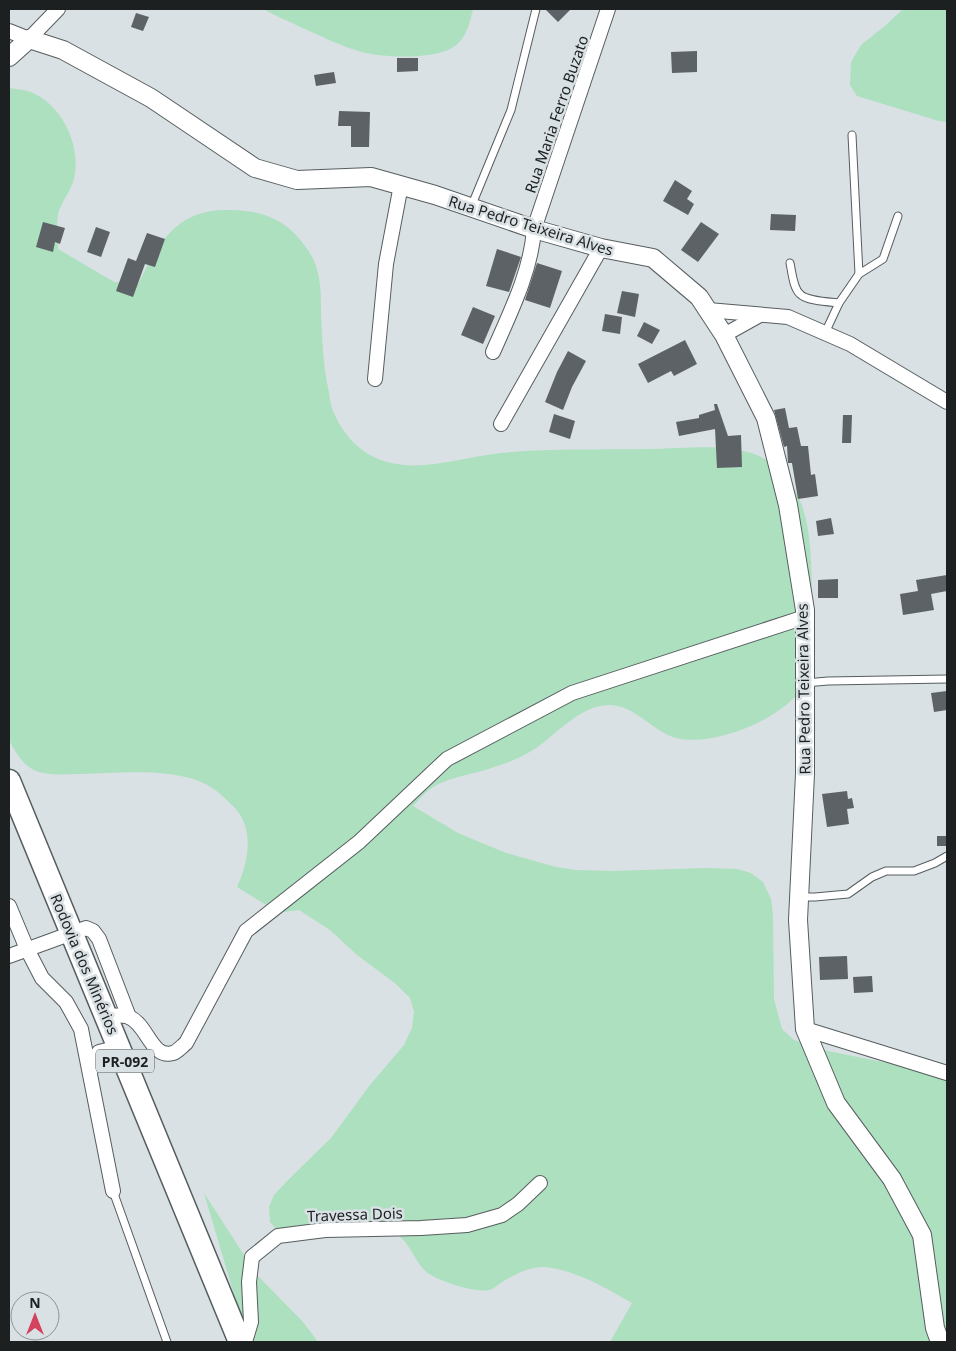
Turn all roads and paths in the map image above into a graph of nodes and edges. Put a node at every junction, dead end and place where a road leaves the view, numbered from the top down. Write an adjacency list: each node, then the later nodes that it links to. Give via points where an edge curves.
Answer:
1 (58, 9): 5 (street)
2 (536, 9): 9 (lane, via 511,110)
3 (608, 9): 11 (street, Rua Maria Ferro Buzato)
4 (9, 31): 5 (street, Rua Pedro Teixeira Alves)
5 (29, 39): 6 (street); 8 (street, Rua Pedro Teixeira Alves, via 63,50 151,98 255,168 297,180 371,177)
6 (9, 57)
7 (852, 135): 14 (lane)
8 (401, 185): 9 (street, Rua Pedro Teixeira Alves); 21 (street, via 386,264)
9 (470, 207): 11 (street, Rua Pedro Teixeira Alves)
10 (898, 216): 14 (lane, via 883,259)
11 (534, 229): 12 (street, Rua Pedro Teixeira Alves); 20 (street, Rua Maria Ferro Buzato, via 533,247 518,293)
12 (601, 248): 16 (street, Rua Pedro Teixeira Alves, via 653,258 699,297); 23 (street)
13 (790, 263): 15 (lane, via 800,295)
14 (859, 274): 15 (lane)
15 (840, 303): 18 (lane)
16 (708, 310): 17 (street); 19 (street, Rua Pedro Teixeira Alves)
17 (760, 315): 18 (street, via 788,317); 19 (street)
18 (825, 333): 22 (street, via 850,344)
19 (724, 335): 24 (street, Rua Pedro Teixeira Alves, via 766,418 788,505)
20 (493, 352)
21 (375, 379)
22 (947, 402)
23 (501, 424)
24 (805, 617): 26 (street, Rua Pedro Teixeira Alves); 35 (street, via 572,693 447,758 359,842 246,931 186,1043 174,1053 162,1053 155,1048 142,1026)
25 (947, 679): 26 (lane)
26 (805, 683): 29 (street, Rua Pedro Teixeira Alves, via 805,774)
27 (9, 781): 31 (main road, Rodovia dos Minérios / PR-092)
28 (947, 856): 29 (lane, via 914,871 886,871 848,894)
29 (799, 897): 36 (street, Rua Pedro Teixeira Alves)
30 (9, 906): 32 (street)
31 (72, 933): 32 (street); 34 (main road, Rodovia dos Minérios / PR-092); 35 (street, via 86,928 99,939)
32 (27, 949): 33 (street); 38 (street, via 42,978 66,1002 81,1029)
33 (9, 956)
34 (105, 1016): 35 (street); 37 (main road, Rodovia dos Minérios / PR-092)
35 (129, 1017)
36 (805, 1029): 39 (street); 45 (street, Rua Pedro Teixeira Alves, via 836,1103 892,1179 922,1235 935,1328)
37 (119, 1047): 38 (street, via 99,1052); 43 (main road, Rodovia dos Minérios / PR-092)
38 (91, 1070): 41 (street)
39 (947, 1073)
40 (540, 1183): 44 (street, Travessa Dois, via 502,1215 467,1225 325,1230 278,1236 252,1257 249,1282 251,1322)
41 (114, 1191): 42 (lane)
42 (167, 1342)
43 (240, 1342)
44 (245, 1342)
45 (940, 1342)

